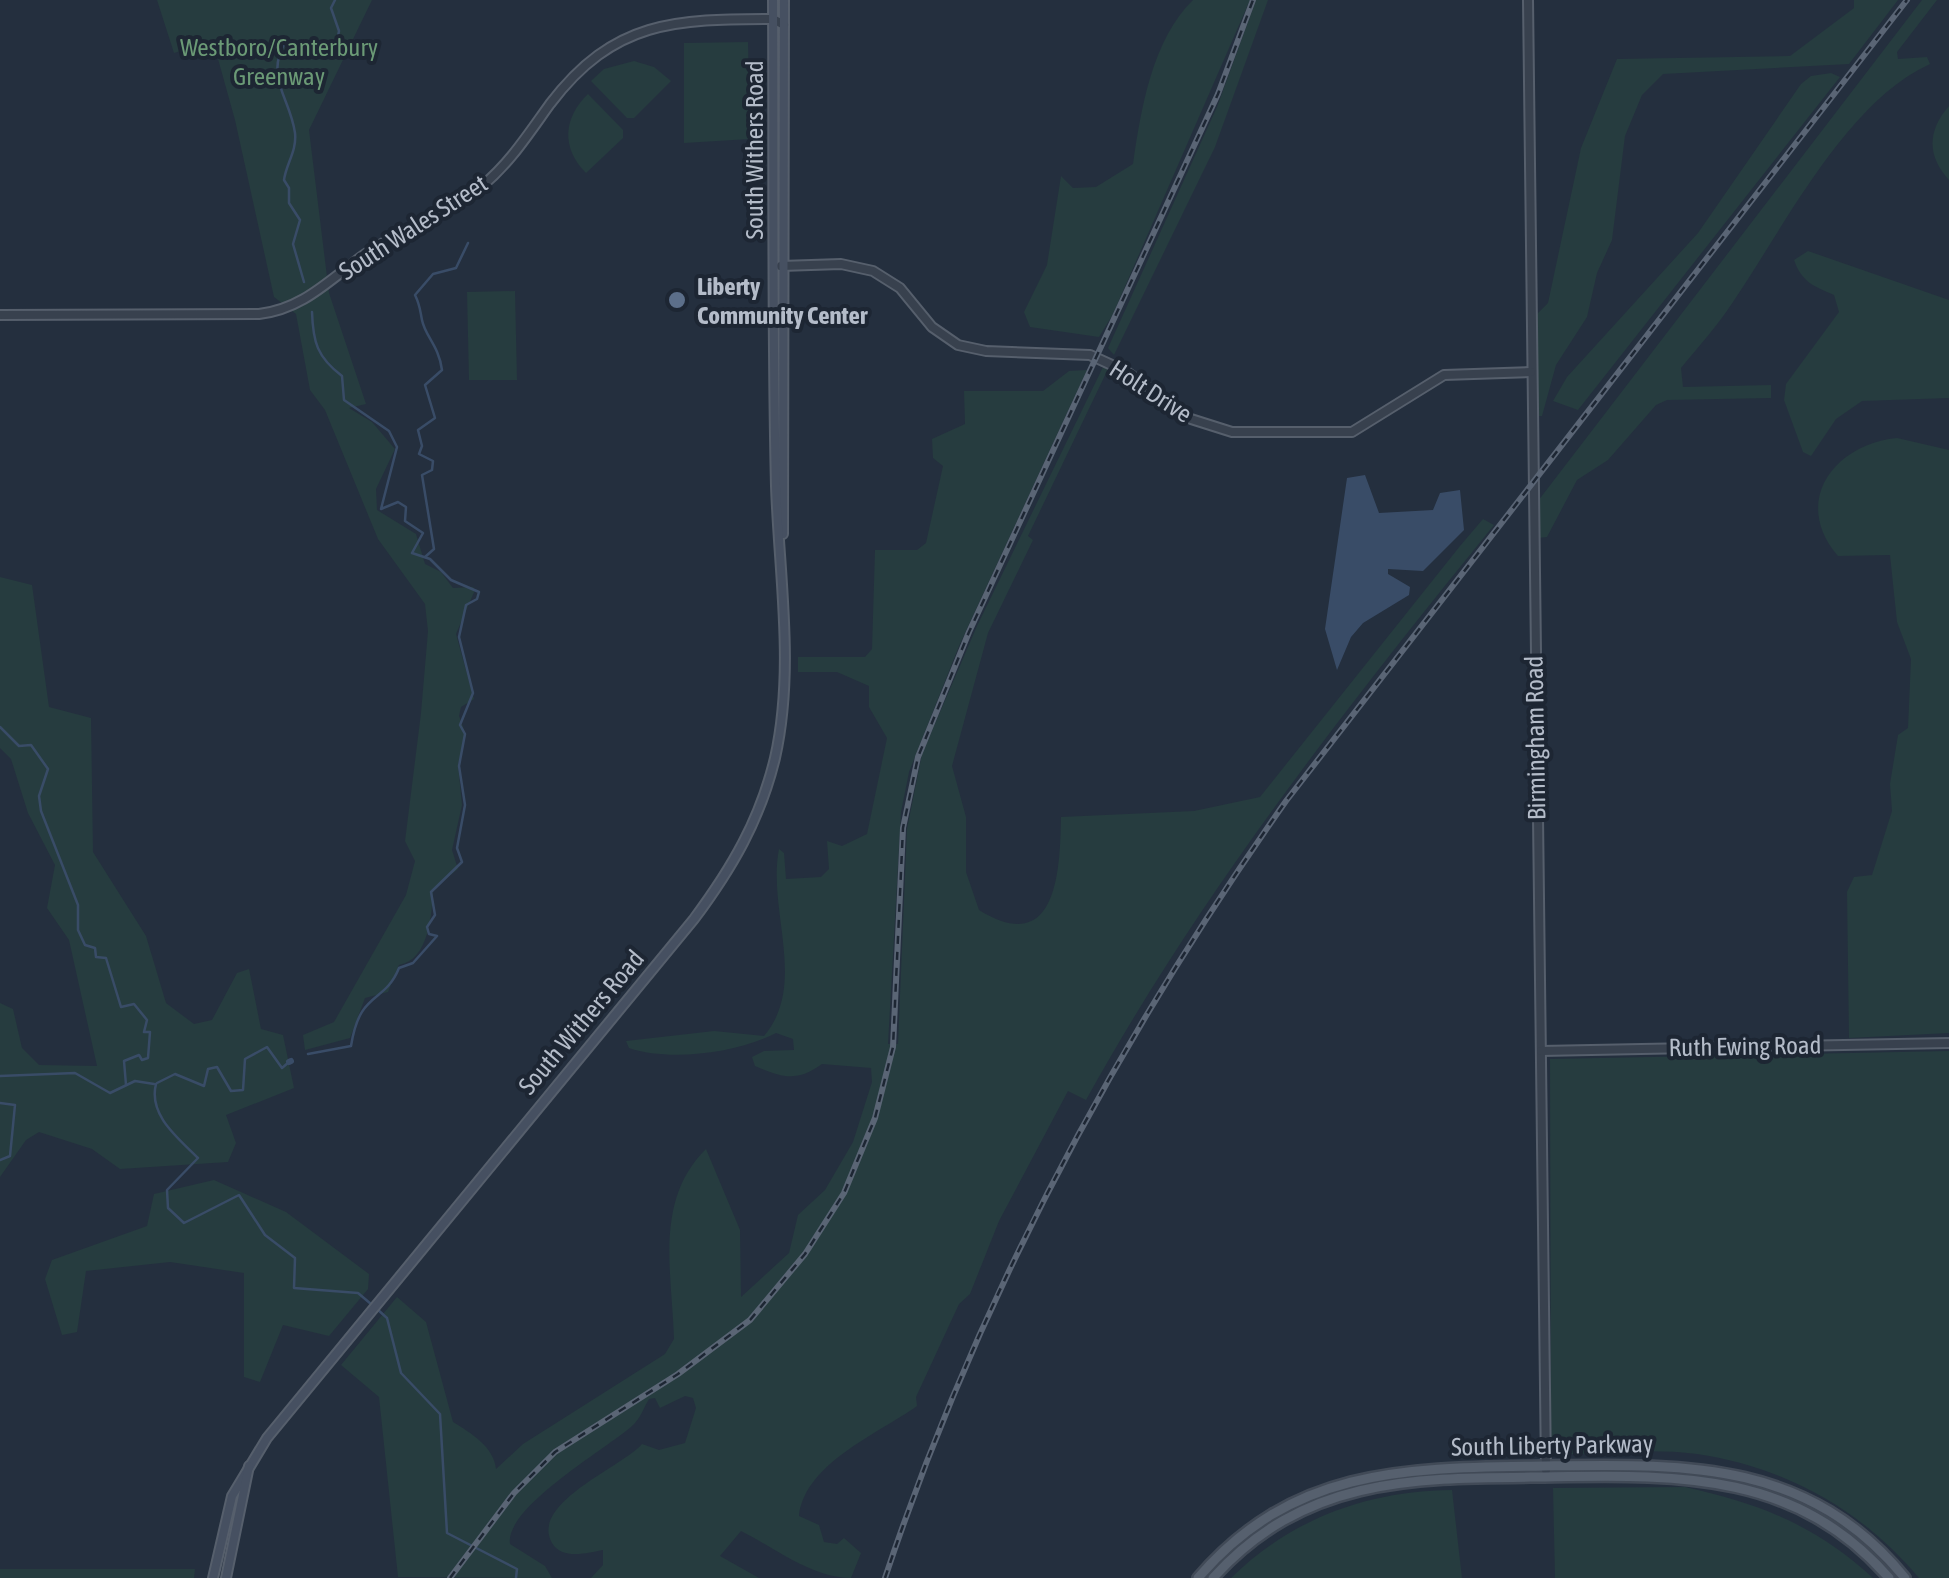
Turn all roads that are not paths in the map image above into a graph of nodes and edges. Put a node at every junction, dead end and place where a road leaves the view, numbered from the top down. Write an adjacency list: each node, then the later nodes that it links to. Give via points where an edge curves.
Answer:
1 (773, 0): 5 (main road, South Withers Road)
2 (784, 0): 4 (main road, South Withers Road)
3 (1528, 0): 10 (street, Birmingham Road)
4 (784, 12): 5 (street); 6 (main road, South Withers Road)
5 (773, 19): 6 (street); 7 (main road, South Withers Road); 9 (street, South Wales Street, via 673,22 606,48 578,71 483,185 380,245 291,308 259,314)
6 (784, 25): 8 (main road, South Withers Road)
7 (775, 265): 8 (street, Holt Drive); 11 (main road, South Withers Road)
8 (784, 265): 10 (street, Holt Drive, via 873,270 958,345 1090,355 1127,372 1191,419 1232,432 1352,432 1444,375); 11 (main road, South Withers Road)
9 (0, 315)
10 (1531, 372): 13 (street, Birmingham Road)
11 (782, 538): 14 (main road, South Withers Road, via 783,698 774,760 756,822 729,872 341,1344)
12 (1949, 1043): 13 (street, Ruth Ewing Road)
13 (1541, 1051): 15 (street, Birmingham Road)
14 (250, 1466): 16 (main road, South Withers Road, via 229,1506); 17 (main road, South Withers Road)
15 (1546, 1471): 18 (main road, South Liberty Parkway, via 1420,1467 1332,1485 1262,1522); 19 (main road, South Liberty Parkway, via 1412,1479 1354,1490 1273,1528); 20 (main road, South Liberty Parkway, via 1682,1476 1749,1489 1822,1522); 21 (main road, South Liberty Parkway, via 1674,1464 1753,1479 1828,1512)
16 (214, 1578)
17 (226, 1578)
18 (1198, 1578)
19 (1214, 1578)
20 (1889, 1578)
21 (1905, 1578)

